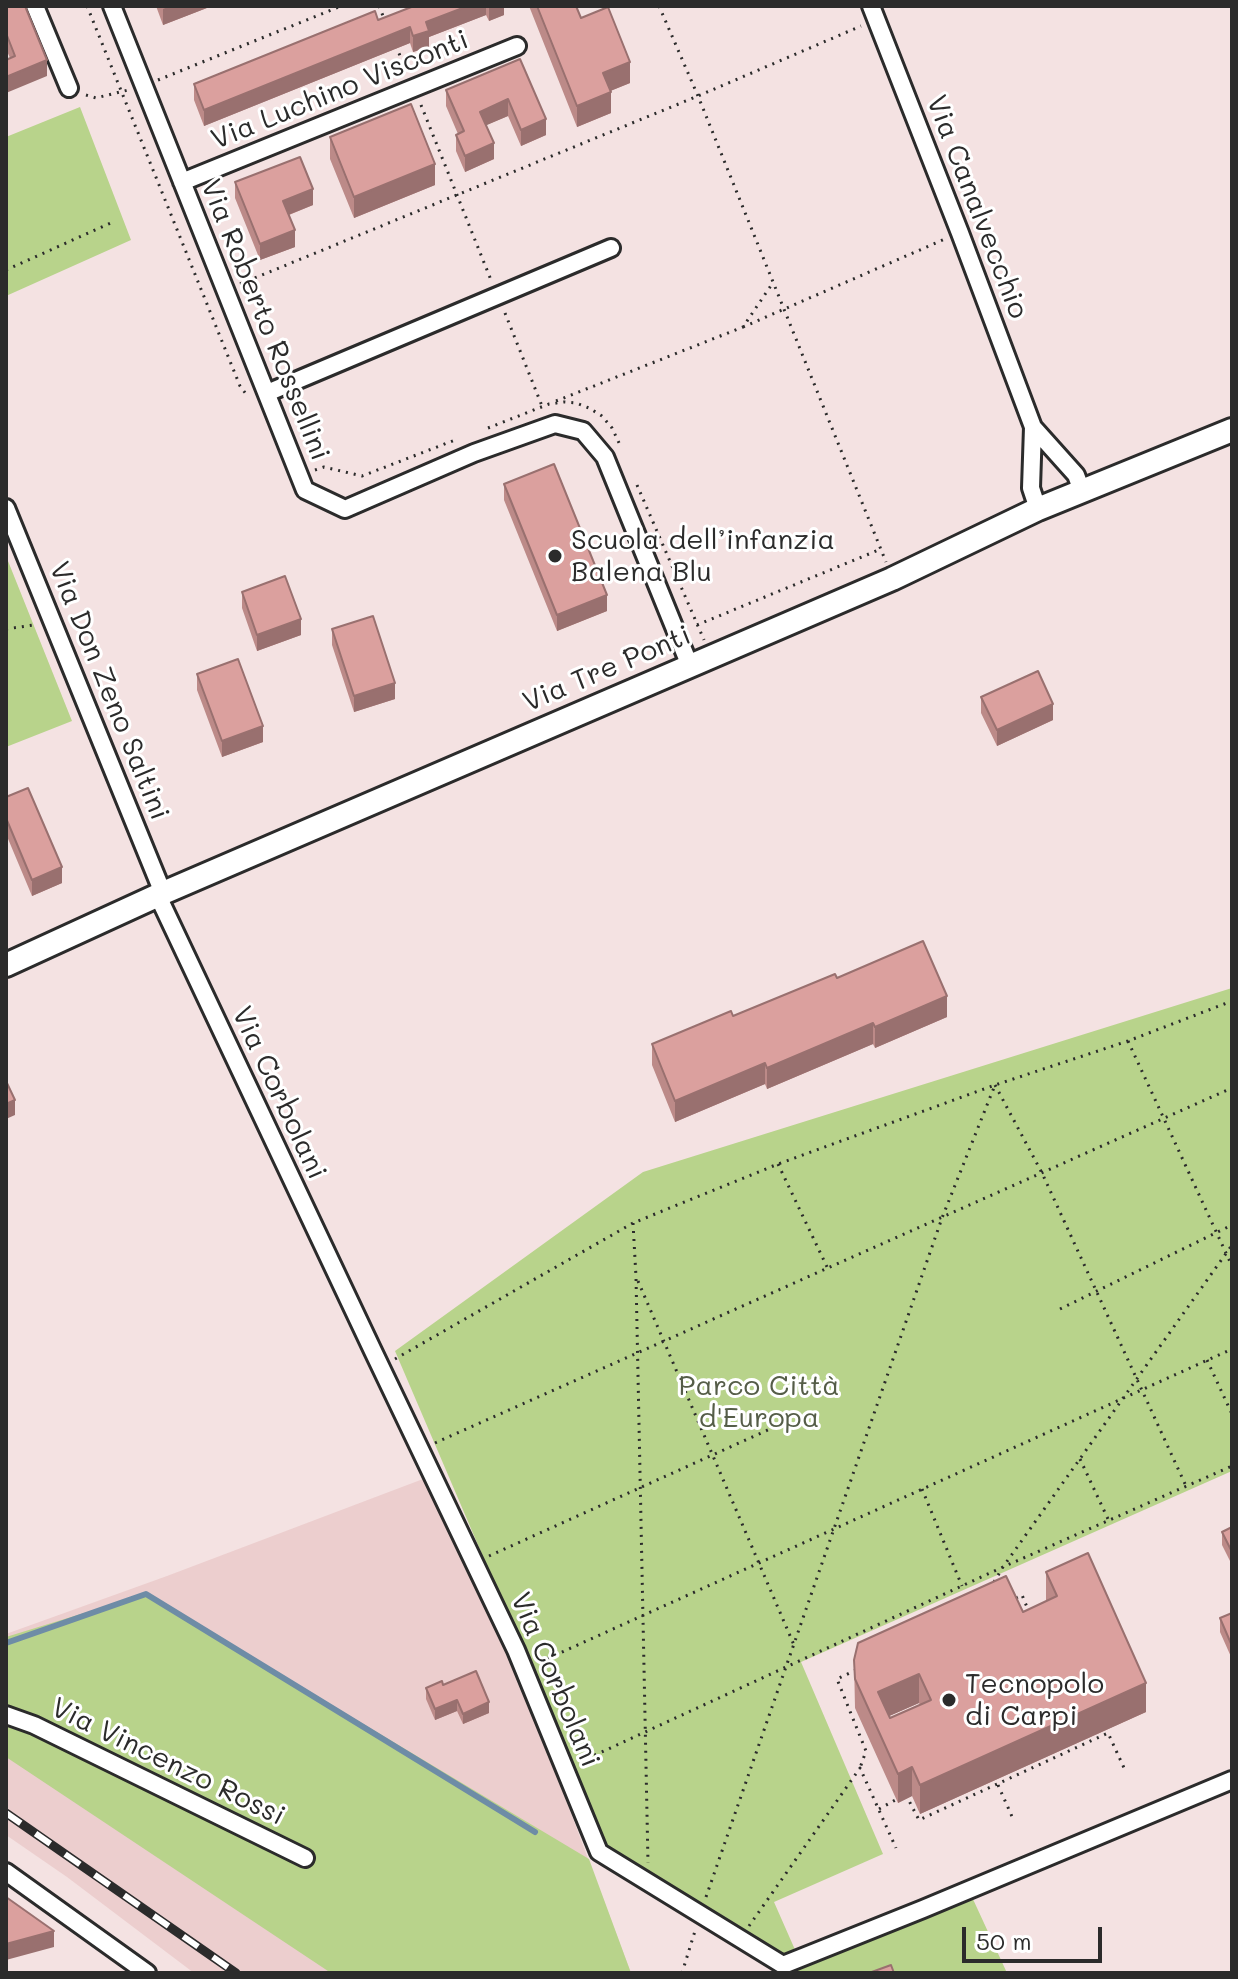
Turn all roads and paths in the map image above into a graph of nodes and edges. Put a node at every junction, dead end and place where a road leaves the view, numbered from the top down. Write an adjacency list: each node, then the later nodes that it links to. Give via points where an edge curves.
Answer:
1 (35, 6): 9 (street)
2 (87, 6): 10 (path)
3 (112, 6): 8 (street, Via Roberto Rossellini)
4 (341, 6): 8 (path)
5 (659, 6): 11 (path)
6 (874, 12): 11 (path); 14 (street, Via Canalvecchio)
7 (517, 46): 12 (street, Via Luchino Visconti)
8 (144, 85): 10 (path); 12 (street, Via Roberto Rossellini)
9 (76, 91): 10 (path, via 96,98)
10 (122, 92): 22 (path)
11 (698, 96): 17 (path); 18 (path)
12 (182, 182): 18 (street, Via Roberto Rossellini)
13 (115, 221): 16 (path)
14 (960, 233): 19 (path); 24 (street, Via Canalvecchio)
15 (611, 248): 21 (street)
16 (6, 270)
17 (773, 283): 19 (path); 20 (path)
18 (225, 290): 21 (street, Via Roberto Rossellini)
19 (784, 309): 20 (path); 34 (path)
20 (743, 327): 23 (path)
21 (267, 393): 29 (street, Via Roberto Rossellini)
22 (248, 396)
23 (549, 404): 25 (path); 28 (path, via 576,403 602,416)
24 (1033, 427): 31 (street, Via Canalvecchio, via 1076,475); 33 (street, Via Canalvecchio, via 1031,488)
25 (487, 428)
26 (1232, 430): 31 (street, Via Tre Ponti)
27 (459, 439): 29 (path, via 362,476 324,467)
28 (625, 456)
29 (300, 476): 39 (street, Via Roberto Rossellini, via 305,490 345,509 555,424 583,431 605,457)
30 (637, 484): 37 (path)
31 (1082, 491): 33 (street, Via Tre Ponti)
32 (6, 508): 36 (street, Via Don Zeno Saltini)
33 (1038, 509): 35 (street, Via Tre Ponti)
34 (881, 549): 35 (path); 37 (path)
35 (892, 579): 39 (street, Via Tre Ponti)
36 (53, 622): 38 (path); 40 (street, Via Don Zeno Saltini)
37 (697, 625): 39 (path)
38 (6, 629)
39 (701, 661): 40 (street, Via Tre Ponti)
40 (160, 895): 41 (street, Via Tre Ponti); 103 (street, Via Corbolani, via 516,1650 599,1852)
41 (6, 965)
42 (1232, 1001): 43 (path)
43 (1128, 1041): 44 (path); 46 (path)
44 (995, 1085): 47 (path); 48 (path); 49 (path)
45 (1232, 1088): 46 (path)
46 (1165, 1117): 48 (path); 52 (path)
47 (778, 1164): 50 (path); 56 (path)
48 (1042, 1173): 49 (path); 58 (path)
49 (942, 1218): 56 (path); 78 (path)
50 (633, 1223): 57 (path); 63 (path)
51 (1232, 1225): 52 (path)
52 (1216, 1232): 54 (path); 58 (path)
53 (1232, 1245): 54 (path)
54 (1226, 1253): 55 (path); 65 (path)
55 (1232, 1266)
56 (828, 1269): 60 (path)
57 (636, 1277): 60 (path); 62 (path)
58 (1097, 1291): 59 (path); 65 (path)
59 (1060, 1309)
60 (665, 1342): 62 (path); 71 (path)
61 (1232, 1349): 64 (path)
62 (638, 1354): 70 (path); 75 (path)
63 (395, 1359)
64 (1207, 1360): 66 (path); 68 (path)
65 (1137, 1379): 66 (path); 67 (path)
66 (1141, 1389): 67 (path); 74 (path)
67 (1124, 1397): 72 (path); 76 (path)
68 (1232, 1414)
69 (770, 1429): 71 (path)
70 (435, 1443)
71 (713, 1455): 75 (path); 80 (path)
72 (1080, 1459): 77 (path); 81 (path)
73 (1232, 1466): 74 (path)
74 (1186, 1486): 77 (path)
75 (640, 1488): 79 (path); 85 (path)
76 (922, 1488): 78 (path); 82 (path)
77 (1108, 1519): 81 (path)
78 (834, 1530): 80 (path); 87 (path)
79 (489, 1556)
80 (758, 1563): 85 (path); 87 (path)
81 (1003, 1567): 82 (path); 83 (path)
82 (962, 1586): 89 (path)
83 (988, 1592)
84 (1010, 1601): 86 (path, via 1022,1595)
85 (643, 1615): 88 (path); 92 (path)
86 (1034, 1624)
87 (794, 1645): 89 (path)
88 (536, 1663)
89 (786, 1667): 92 (path); 104 (path)
90 (864, 1667): 94 (path, via 837,1679 866,1751)
91 (6, 1715): 101 (street, Via Vincenzo Rossi)
92 (645, 1733): 93 (path); 103 (path)
93 (577, 1764)
94 (860, 1768): 98 (path); 105 (path)
95 (1125, 1770): 97 (path, via 1108,1733)
96 (1232, 1780): 105 (street, Via Corbolani, via 783,1965)
97 (998, 1785): 98 (path, via 919,1820 906,1795); 99 (path)
98 (879, 1809): 100 (path)
99 (1014, 1821)
100 (896, 1848)
101 (305, 1858)
102 (6, 1872): 106 (street)
103 (648, 1883): 104 (street, Via Corbolani)
104 (700, 1916): 105 (street, Via Corbolani); 107 (path)
105 (740, 1939)
106 (147, 1973)
107 (682, 1973)

